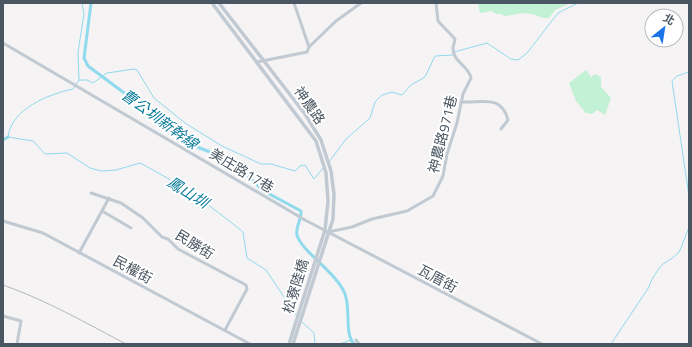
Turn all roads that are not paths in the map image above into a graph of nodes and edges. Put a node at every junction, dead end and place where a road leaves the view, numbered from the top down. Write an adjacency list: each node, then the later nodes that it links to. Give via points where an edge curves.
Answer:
1 (212, 3): 9 (street, 神農路)
2 (219, 3): 8 (street, 神農路)
3 (294, 3): 7 (street)
4 (361, 3): 7 (street, via 336,21)
5 (436, 3): 10 (street, 神農路971巷, via 438,21 455,39 454,52 470,75 470,82)
6 (3, 43): 17 (street, 美庄路17巷)
7 (308, 47): 8 (street, via 307,52)
8 (263, 61): 9 (street); 17 (street, 神農路, via 305,114 321,140 331,171 334,194 333,219)
9 (256, 62): 17 (street, 神農路, via 316,141 326,173)
10 (461, 102): 11 (street, via 495,101 501,104 508,120); 17 (street, 神農路971巷, via 443,176 433,196 407,211 372,219 352,227)
11 (501, 129)
12 (92, 193): 13 (street, 民勝街)
13 (109, 198): 14 (street); 21 (street, 民勝街, via 143,218 178,249 246,285 247,289)
14 (102, 210): 16 (street); 19 (street)
15 (3, 220): 19 (street, 民權街, via 42,233)
16 (131, 228)
17 (327, 231): 18 (street, 神農路); 28 (street, 瓦厝街)
18 (325, 236): 25 (street, 松寮陸橋); 26 (street, 松寮陸橋)
19 (79, 253): 21 (street, 民權街)
20 (3, 316): 23 (street, via 21,321)
21 (224, 330): 24 (street, 民權街)
22 (356, 340): 27 (street)
23 (17, 344)
24 (250, 344)
25 (289, 344)
26 (293, 344)
27 (359, 344)
28 (542, 344)

